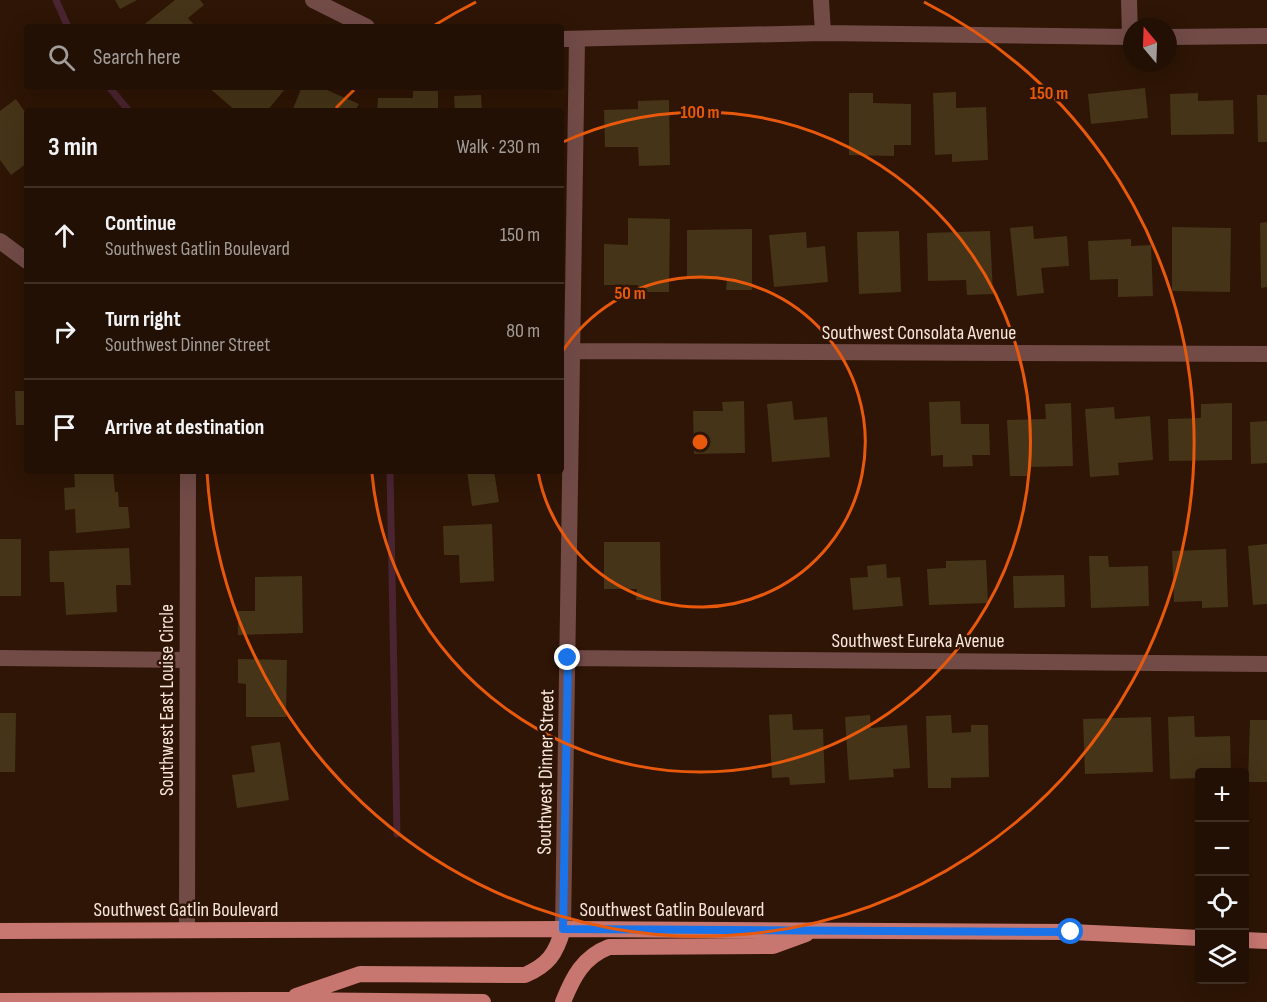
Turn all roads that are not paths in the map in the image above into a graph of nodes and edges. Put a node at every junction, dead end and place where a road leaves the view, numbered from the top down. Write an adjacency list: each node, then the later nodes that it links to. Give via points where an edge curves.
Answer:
1 (313, 0): 5 (street)
2 (821, 0): 6 (street)
3 (1130, 0): 4 (street)
4 (1130, 18)
5 (361, 24)
6 (823, 33): 8 (street); 10 (street)
7 (1267, 36): 9 (street)
8 (1123, 37)
9 (1177, 37)
10 (569, 39): 13 (street, Southwest Dinner Street)
11 (0, 241): 12 (street)
12 (24, 259)
13 (571, 351): 14 (street, Southwest Consolata Avenue); 17 (street, Southwest Dinner Street)
14 (1267, 354)
15 (188, 474): 18 (street, Southwest East Louise Circle)
16 (0, 658): 18 (street)
17 (568, 658): 19 (street, Southwest Eureka Avenue); 20 (street, Southwest Dinner Street)
18 (187, 660): 21 (street, Southwest East Louise Circle)
19 (1267, 664)
20 (563, 929): 21 (main road, Southwest Gatlin Boulevard); 22 (main road, Southwest Gatlin Boulevard); 27 (main road, via 548,962 525,975 360,974)
21 (187, 930): 23 (main road, Southwest Gatlin Boulevard)
22 (815, 930): 24 (main road, Southwest Gatlin Boulevard, via 1071,932); 31 (main road, via 772,946 609,947 583,964 573,976)
23 (0, 931)
24 (1195, 938)
25 (1249, 940): 26 (main road)
26 (1267, 941)
27 (283, 1000): 29 (main road); 30 (main road)
28 (0, 1001): 29 (main road)
29 (186, 1001)
30 (483, 1002)
31 (563, 1002)

